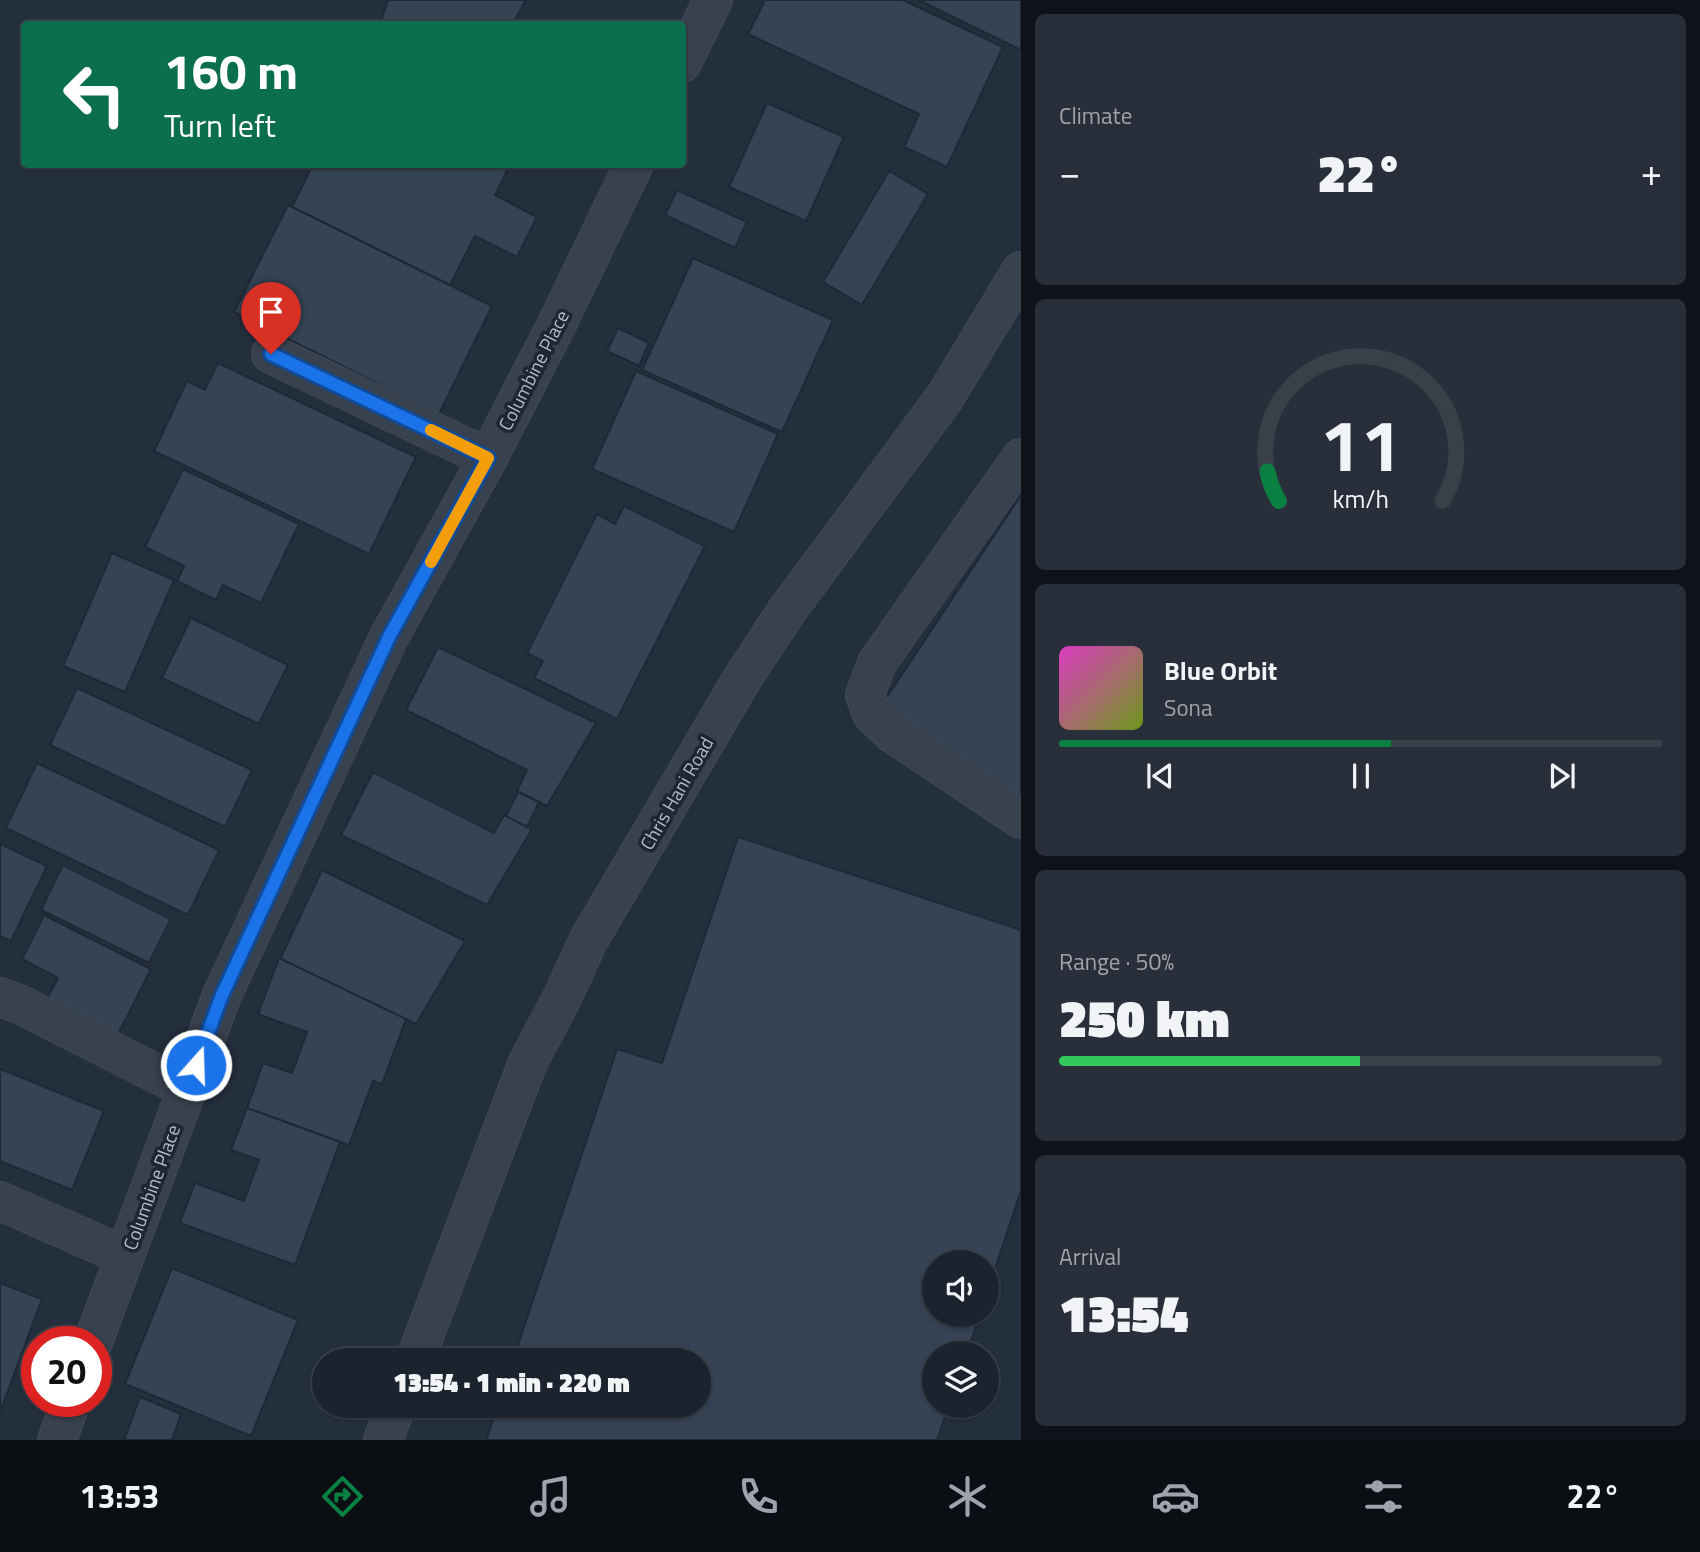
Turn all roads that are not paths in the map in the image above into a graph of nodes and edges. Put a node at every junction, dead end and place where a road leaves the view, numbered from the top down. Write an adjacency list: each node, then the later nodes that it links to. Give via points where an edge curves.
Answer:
1 (713, 0): 2 (street)
2 (686, 55)
3 (632, 168): 6 (street, Columbine Place)
4 (1021, 271): 14 (street, Chris Hani Road, via 945,397 742,679 588,941 528,1062)
5 (271, 354): 6 (street)
6 (488, 458): 10 (street, Columbine Place, via 389,637 222,995)
7 (1021, 458): 8 (street, via 877,663 865,695 872,714 892,733)
8 (1021, 819)
9 (0, 997): 10 (street)
10 (187, 1089): 12 (street, Columbine Place)
11 (0, 1200): 12 (street)
12 (125, 1256): 13 (street, Columbine Place)
13 (99, 1326)
14 (420, 1348)
15 (65, 1417): 17 (street)
16 (392, 1418): 18 (street)
17 (57, 1440)
18 (383, 1440)

